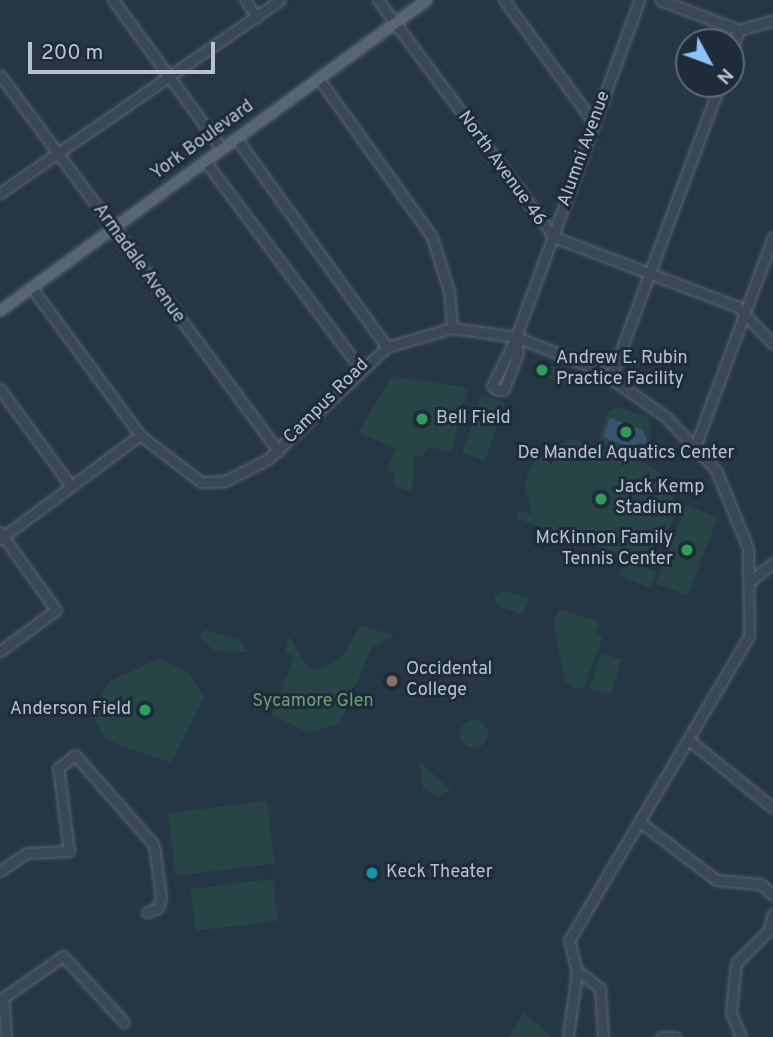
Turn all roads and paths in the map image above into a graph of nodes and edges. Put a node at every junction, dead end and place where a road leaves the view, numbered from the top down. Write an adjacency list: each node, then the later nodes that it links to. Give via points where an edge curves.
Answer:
1 (113, 0): 15 (street)
2 (245, 0): 9 (street)
3 (280, 0): 9 (street)
4 (378, 0): 11 (street, North Avenue 46)
5 (427, 0): 11 (main road, York Boulevard)
6 (504, 0): 18 (street)
7 (639, 0): 18 (street, Alumni Avenue)
8 (660, 0): 12 (street)
9 (257, 17): 15 (street)
10 (773, 20): 13 (street)
11 (395, 24): 16 (main road, York Boulevard); 25 (street, North Avenue 46)
12 (734, 28)
13 (745, 28)
14 (0, 75): 21 (street, Armadale Avenue)
15 (169, 78): 20 (street); 21 (street)
16 (319, 79): 19 (main road, York Boulevard); 31 (street, via 432,237 449,291)
17 (715, 98): 27 (street)
18 (594, 123): 25 (street, Alumni Avenue)
19 (236, 138): 20 (main road, York Boulevard); 34 (street)
20 (222, 149): 22 (main road, York Boulevard)
21 (57, 155): 23 (street); 24 (street, Armadale Avenue)
22 (205, 161): 24 (main road, York Boulevard); 35 (street)
23 (0, 193)
24 (112, 229): 28 (main road, York Boulevard); 40 (street, Armadale Avenue)
25 (554, 237): 27 (street, North Avenue 46); 32 (street, Alumni Avenue)
26 (773, 237): 30 (street)
27 (651, 274): 30 (street, North Avenue 46); 36 (street)
28 (32, 288): 29 (main road, York Boulevard); 38 (street, Campus Road)
29 (0, 311)
30 (745, 312): 33 (street, North Avenue 46); 39 (street)
31 (452, 328): 32 (street, Campus Road); 34 (street, Campus Road)
32 (516, 337): 32 (street, Alumni Avenue, via 492,386 497,390 504,388 518,353); 36 (street, Campus Road)
33 (773, 344)
34 (387, 347): 35 (street, Campus Road)
35 (359, 367): 40 (street, Campus Road)
36 (611, 377): 39 (street, Campus Road)
37 (0, 390): 41 (street)
38 (140, 435): 40 (street, Campus Road, via 201,482 225,481); 41 (street)
39 (695, 444): 44 (street, Campus Road, via 733,499)
40 (278, 452)
41 (71, 486): 42 (street)
42 (1, 536): 45 (street, via 57,610)
43 (773, 562): 44 (street)
44 (753, 579): 46 (street, Campus Road, via 745,649)
45 (0, 652)
46 (690, 741): 47 (street); 48 (street, Campus Road)
47 (773, 808)
48 (640, 822): 50 (street, via 716,880 761,884); 53 (street, Campus Road, via 569,940)
49 (0, 871): 51 (street, via 27,853 69,851 58,768 75,755 154,845 161,898 158,908)
50 (773, 895)
51 (147, 912)
52 (773, 913): 60 (street, via 768,931 736,963 731,1012)
53 (577, 971): 56 (street, Campus Road); 57 (street, via 600,988)
54 (124, 1021): 55 (street, via 85,973 58,957 3,998)
55 (6, 1037)
56 (568, 1037)
57 (603, 1037)
58 (661, 1037): 59 (street)
59 (675, 1037)
60 (741, 1037)

